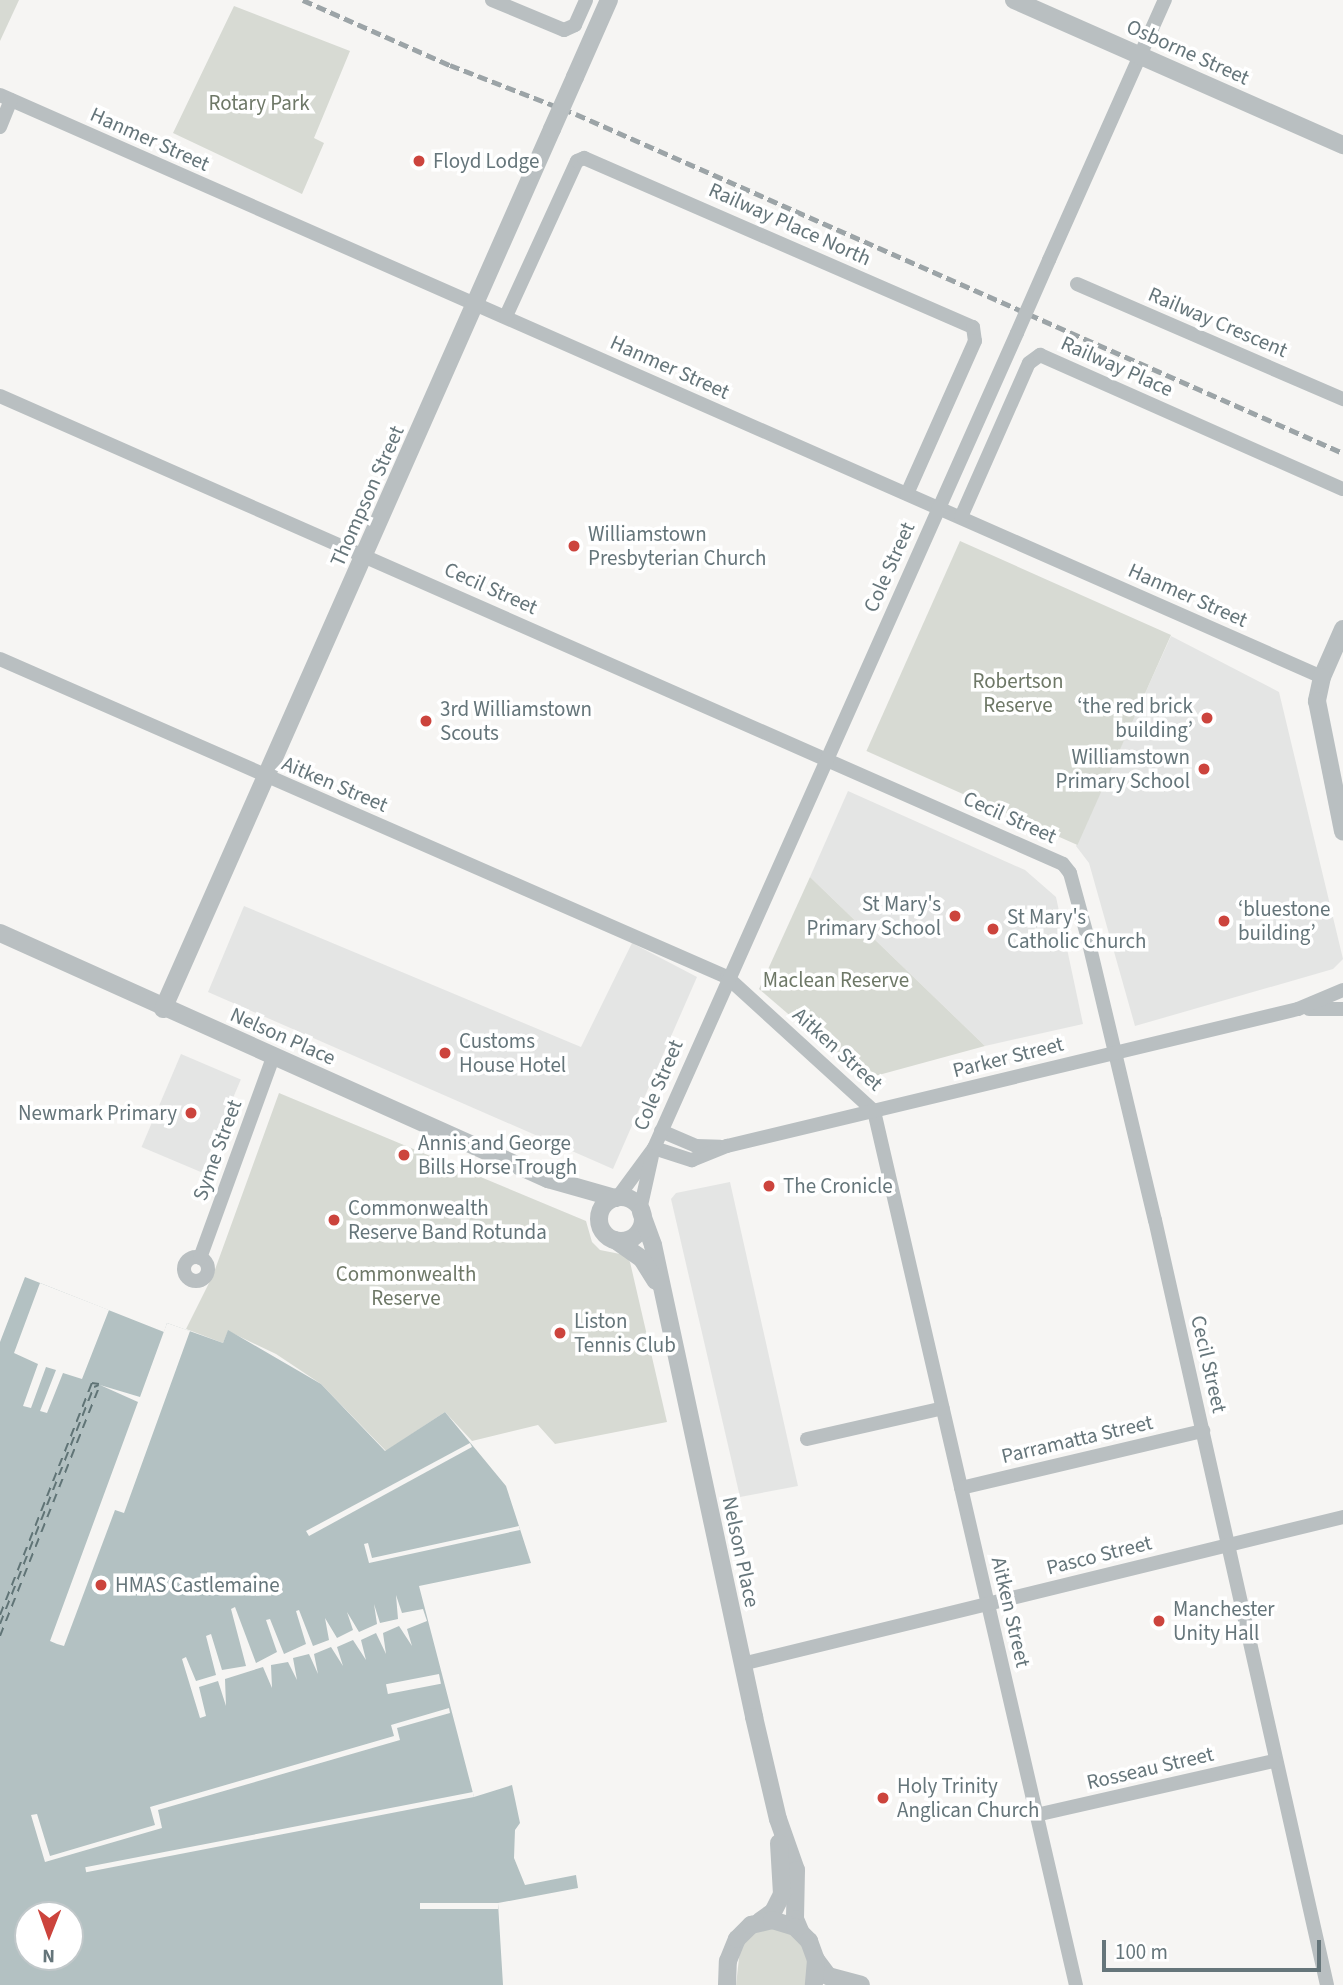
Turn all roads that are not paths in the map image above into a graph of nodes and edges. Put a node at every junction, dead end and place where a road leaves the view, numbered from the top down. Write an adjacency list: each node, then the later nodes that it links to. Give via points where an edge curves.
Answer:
1 (492, 0): 2 (street, via 564,30 575,25)
2 (586, 0)
3 (609, 0): 11 (street, Thompson Street, bridge)
4 (1014, 0): 6 (street, Osborne Street)
5 (1165, 0): 6 (street, Cole Street)
6 (1140, 56): 9 (street, Osborne Street); 17 (street, Cole Street, bridge)
7 (6, 97): 8 (street); 11 (street, Hanmer Street)
8 (0, 127)
9 (1343, 145)
10 (1077, 284): 14 (street, Railway Crescent)
11 (476, 304): 12 (street, Hanmer Street); 19 (street, Thompson Street)
12 (506, 316): 16 (street, Hanmer Street); 16 (street, Railway Place North, via 577,161 584,158 973,327 975,341)
13 (0, 396): 19 (street, Cecil Street)
14 (1343, 400)
15 (1343, 489): 18 (street, Railway Place, via 1040,355 1029,363)
16 (907, 494): 17 (street, Hanmer Street)
17 (939, 508): 18 (street, Hanmer Street); 23 (street, Cole Street)
18 (961, 517): 22 (street, Hanmer Street)
19 (366, 555): 23 (street, Cecil Street); 24 (street, Thompson Street)
20 (1343, 629): 22 (street)
21 (0, 659): 24 (street, Aitken Street)
22 (1322, 677): 25 (street, via 1319,716)
23 (827, 759): 27 (street, Cole Street); 32 (street, Cecil Street, via 1063,864 1070,873 1087,935)
24 (267, 778): 27 (street, Aitken Street); 29 (street, Thompson Street)
25 (1343, 831)
26 (0, 933): 29 (street, Nelson Place)
27 (726, 977): 34 (street, Aitken Street); 35 (street, Cole Street)
28 (1343, 990): 30 (street, Parker Street)
29 (163, 1009): 33 (street, Nelson Place)
30 (1298, 1009): 31 (street, Parker Street); 32 (street, Parker Street)
31 (1343, 1009)
32 (1113, 1053): 34 (street, Parker Street); 45 (street, Cecil Street)
33 (273, 1057): 38 (street, Nelson Place); 42 (street, Syme Street)
34 (874, 1111): 36 (street, Parker Street); 44 (street, Aitken Street)
35 (662, 1131): 36 (street, Parker Street, via 696,1146); 37 (street, Cole Street)
36 (727, 1146): 37 (street, Parker Street, via 686,1161)
37 (653, 1150): 39 (street, Cole Street); 40 (street, Cole Street)
38 (548, 1179): 39 (street, Nelson Place); 41 (street, Nelson Place, via 583,1202)
39 (616, 1198): 40 (street, via 631,1200); 41 (street, via 602,1208)
40 (641, 1211): 41 (street, via 636,1234); 43 (street, Nelson Place, via 653,1245)
41 (607, 1233): 43 (street, Nelson Place, via 646,1264)
42 (200, 1258)
43 (661, 1294): 51 (street, Nelson Place)
44 (943, 1408): 46 (street); 47 (street, Aitken Street)
45 (1203, 1431): 47 (street, Parramatta Street); 49 (street, Cecil Street)
46 (807, 1438)
47 (961, 1488): 50 (street, Aitken Street)
48 (1343, 1517): 49 (street, Pasco Street)
49 (1225, 1546): 50 (street, Pasco Street); 52 (street, Cecil Street)
50 (988, 1604): 51 (street, Pasco Street); 53 (street, Aitken Street)
51 (742, 1664): 54 (street, Nelson Place)
52 (1274, 1760): 53 (street, Rosseau Street); 62 (street, Cecil Street)
53 (1037, 1815): 61 (street, Aitken Street)
54 (778, 1819): 55 (street, Nelson Place, via 783,1889 773,1912); 56 (street, Nelson Place, via 796,1870 795,1919)
55 (757, 1923): 56 (street, via 777,1920); 58 (street, Nelson Place, via 733,1944)
56 (800, 1931): 57 (street)
57 (816, 1960): 59 (street); 60 (street, via 828,1976)
58 (727, 1985)
59 (814, 1985)
60 (861, 1985)
61 (1076, 1985)
62 (1327, 1985)

